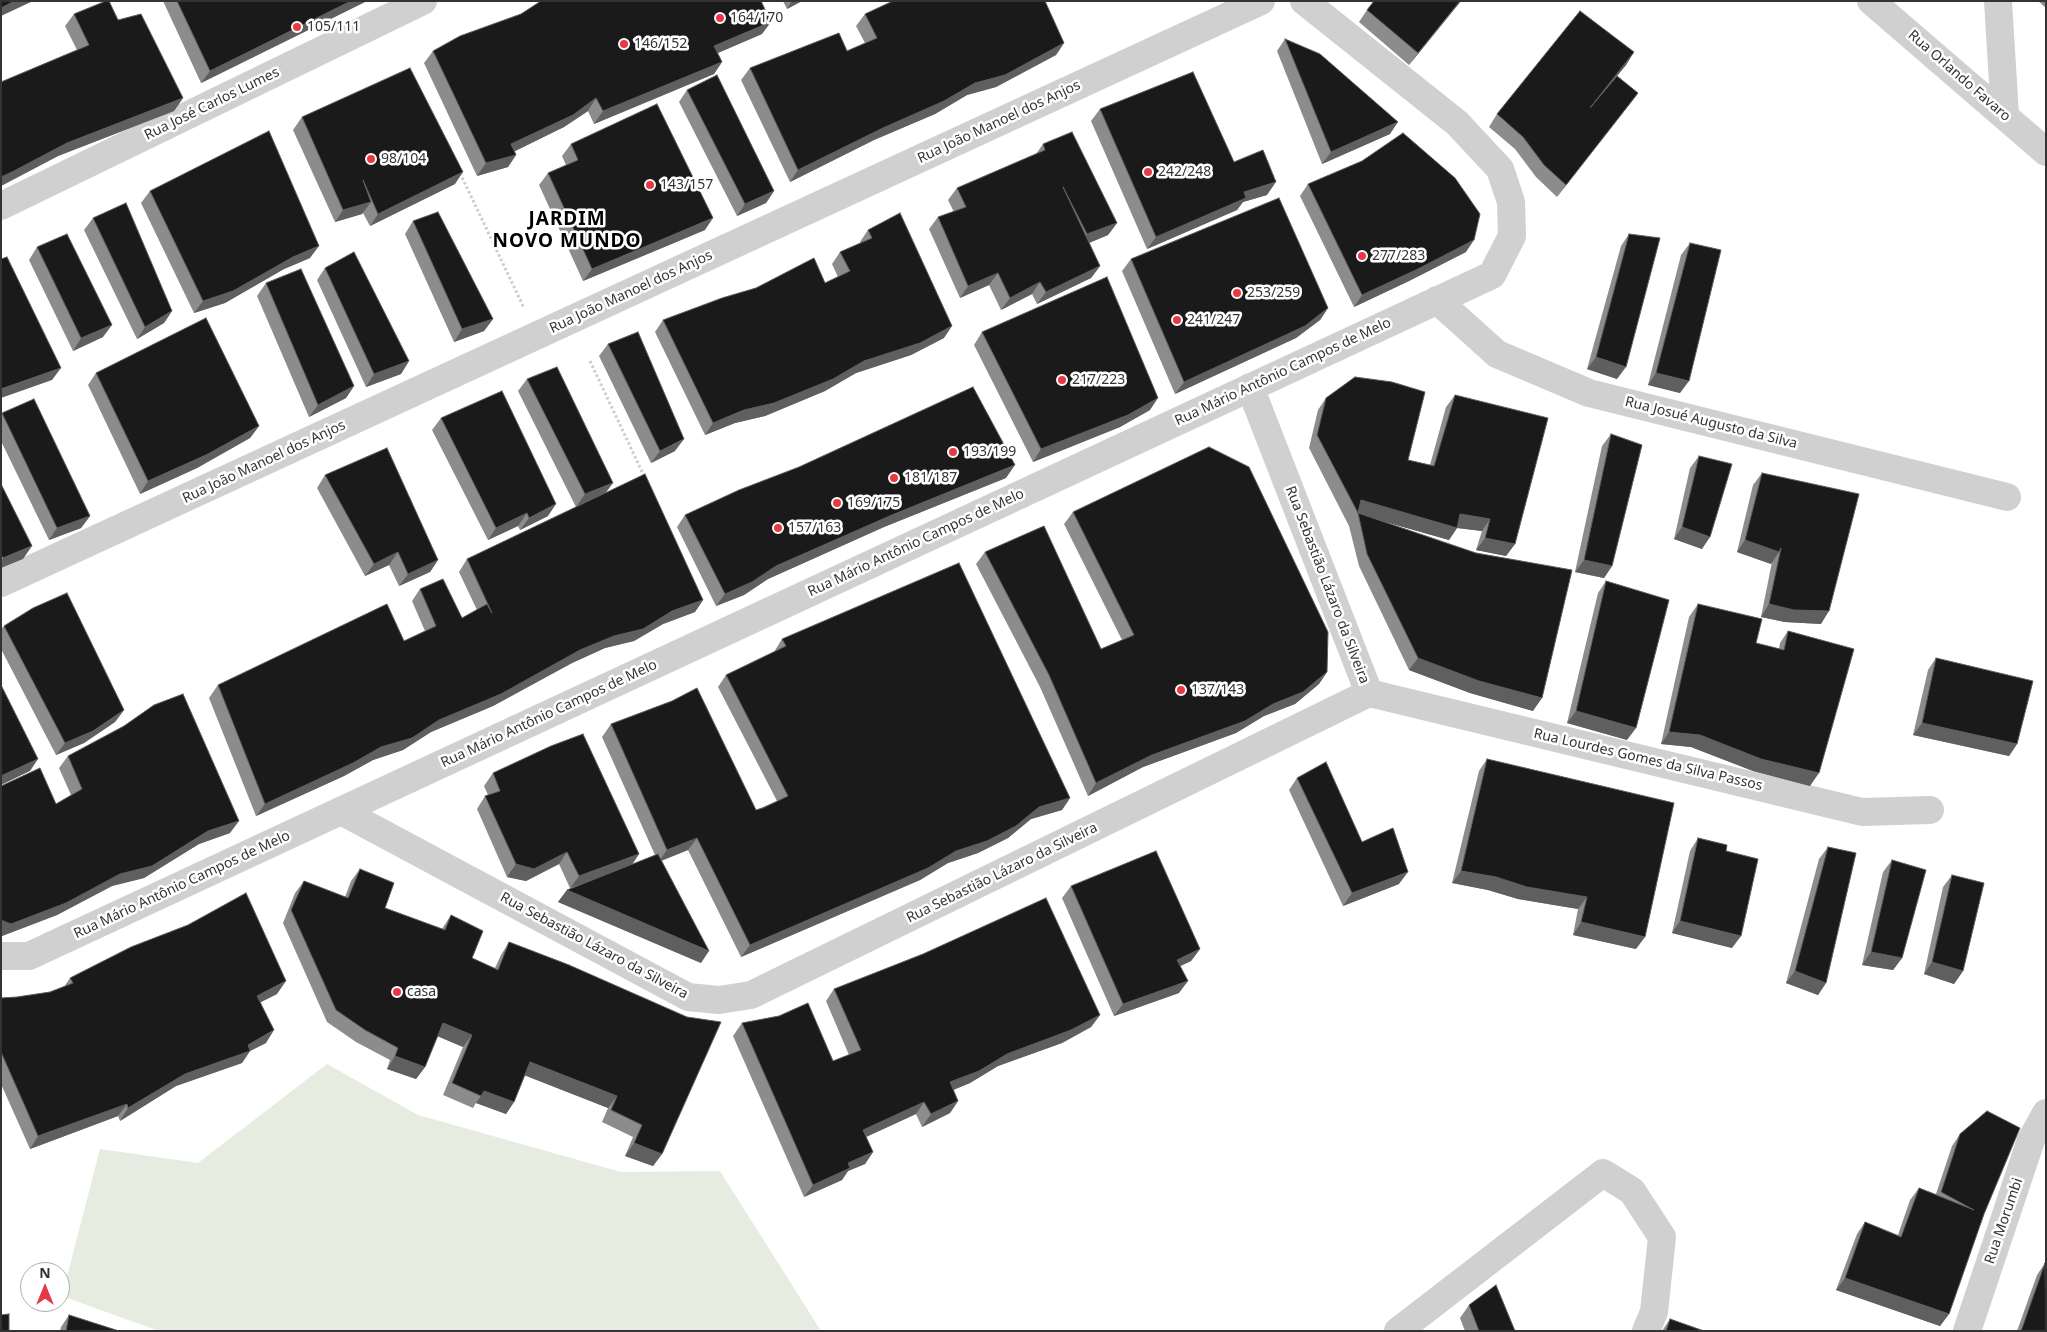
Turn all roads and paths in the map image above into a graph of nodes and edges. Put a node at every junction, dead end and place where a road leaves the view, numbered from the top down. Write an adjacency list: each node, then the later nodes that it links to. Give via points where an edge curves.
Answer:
1 (423, 1): 9 (street, Rua José Carlos Lumes)
2 (1261, 1): 16 (street, Rua João Manoel dos Anjos)
3 (1304, 1): 10 (street, Rua Mário Antônio Campos de Melo, via 1458,123 1500,168 1511,202 1512,236 1492,275)
4 (1871, 1): 6 (street, Rua Orlando Favaro)
5 (1998, 1): 6 (street)
6 (2005, 115): 7 (street, Rua Orlando Favaro)
7 (2046, 152)
8 (460, 172): 11 (path)
9 (1, 206)
10 (1437, 300): 13 (street, Rua Mário Antônio Campos de Melo); 15 (street, Rua Josué Augusto da Silva, via 1497,354 1589,392)
11 (526, 313)
12 (590, 361): 14 (path)
13 (1250, 387): 17 (street, Rua Sebastião Lázaro da Silveira); 19 (street, Rua Mário Antônio Campos de Melo)
14 (648, 486)
15 (2007, 497)
16 (1, 583)
17 (1369, 693): 18 (street, Rua Lourdes Gomes da Silva Passos, via 1862,812); 19 (street, Rua Sebastião Lázaro da Silveira, via 751,995 719,1000 688,997)
18 (1930, 810)
19 (341, 811): 20 (street, Rua Mário Antônio Campos de Melo, via 29,956)
20 (1, 956)
21 (2046, 1112): 24 (street, Rua Morumbi, via 2031,1140)
22 (1398, 1331): 23 (street, via 1603,1173 1632,1191 1662,1237 1654,1312)
23 (1646, 1331)
24 (1967, 1331)

